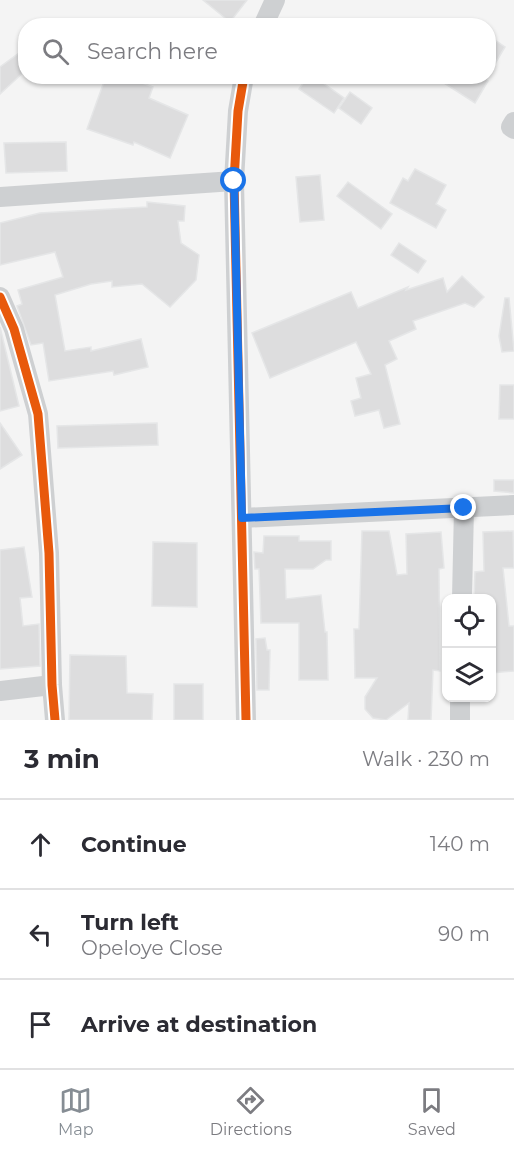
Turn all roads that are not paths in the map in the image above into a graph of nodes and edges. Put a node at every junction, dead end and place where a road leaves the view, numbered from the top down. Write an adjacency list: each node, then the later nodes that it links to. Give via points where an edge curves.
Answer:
1 (275, 0): 2 (street)
2 (267, 18)
3 (243, 84): 4 (street)
4 (234, 181): 5 (street); 9 (street)
5 (0, 197)
6 (0, 297): 11 (street, via 14,329 38,414 49,553)
7 (514, 505): 8 (street)
8 (464, 508): 9 (street); 10 (street)
9 (242, 518): 15 (street)
10 (462, 594)
11 (52, 685): 12 (street); 14 (street)
12 (0, 692)
13 (460, 702): 16 (street)
14 (55, 720)
15 (246, 720)
16 (460, 720)

